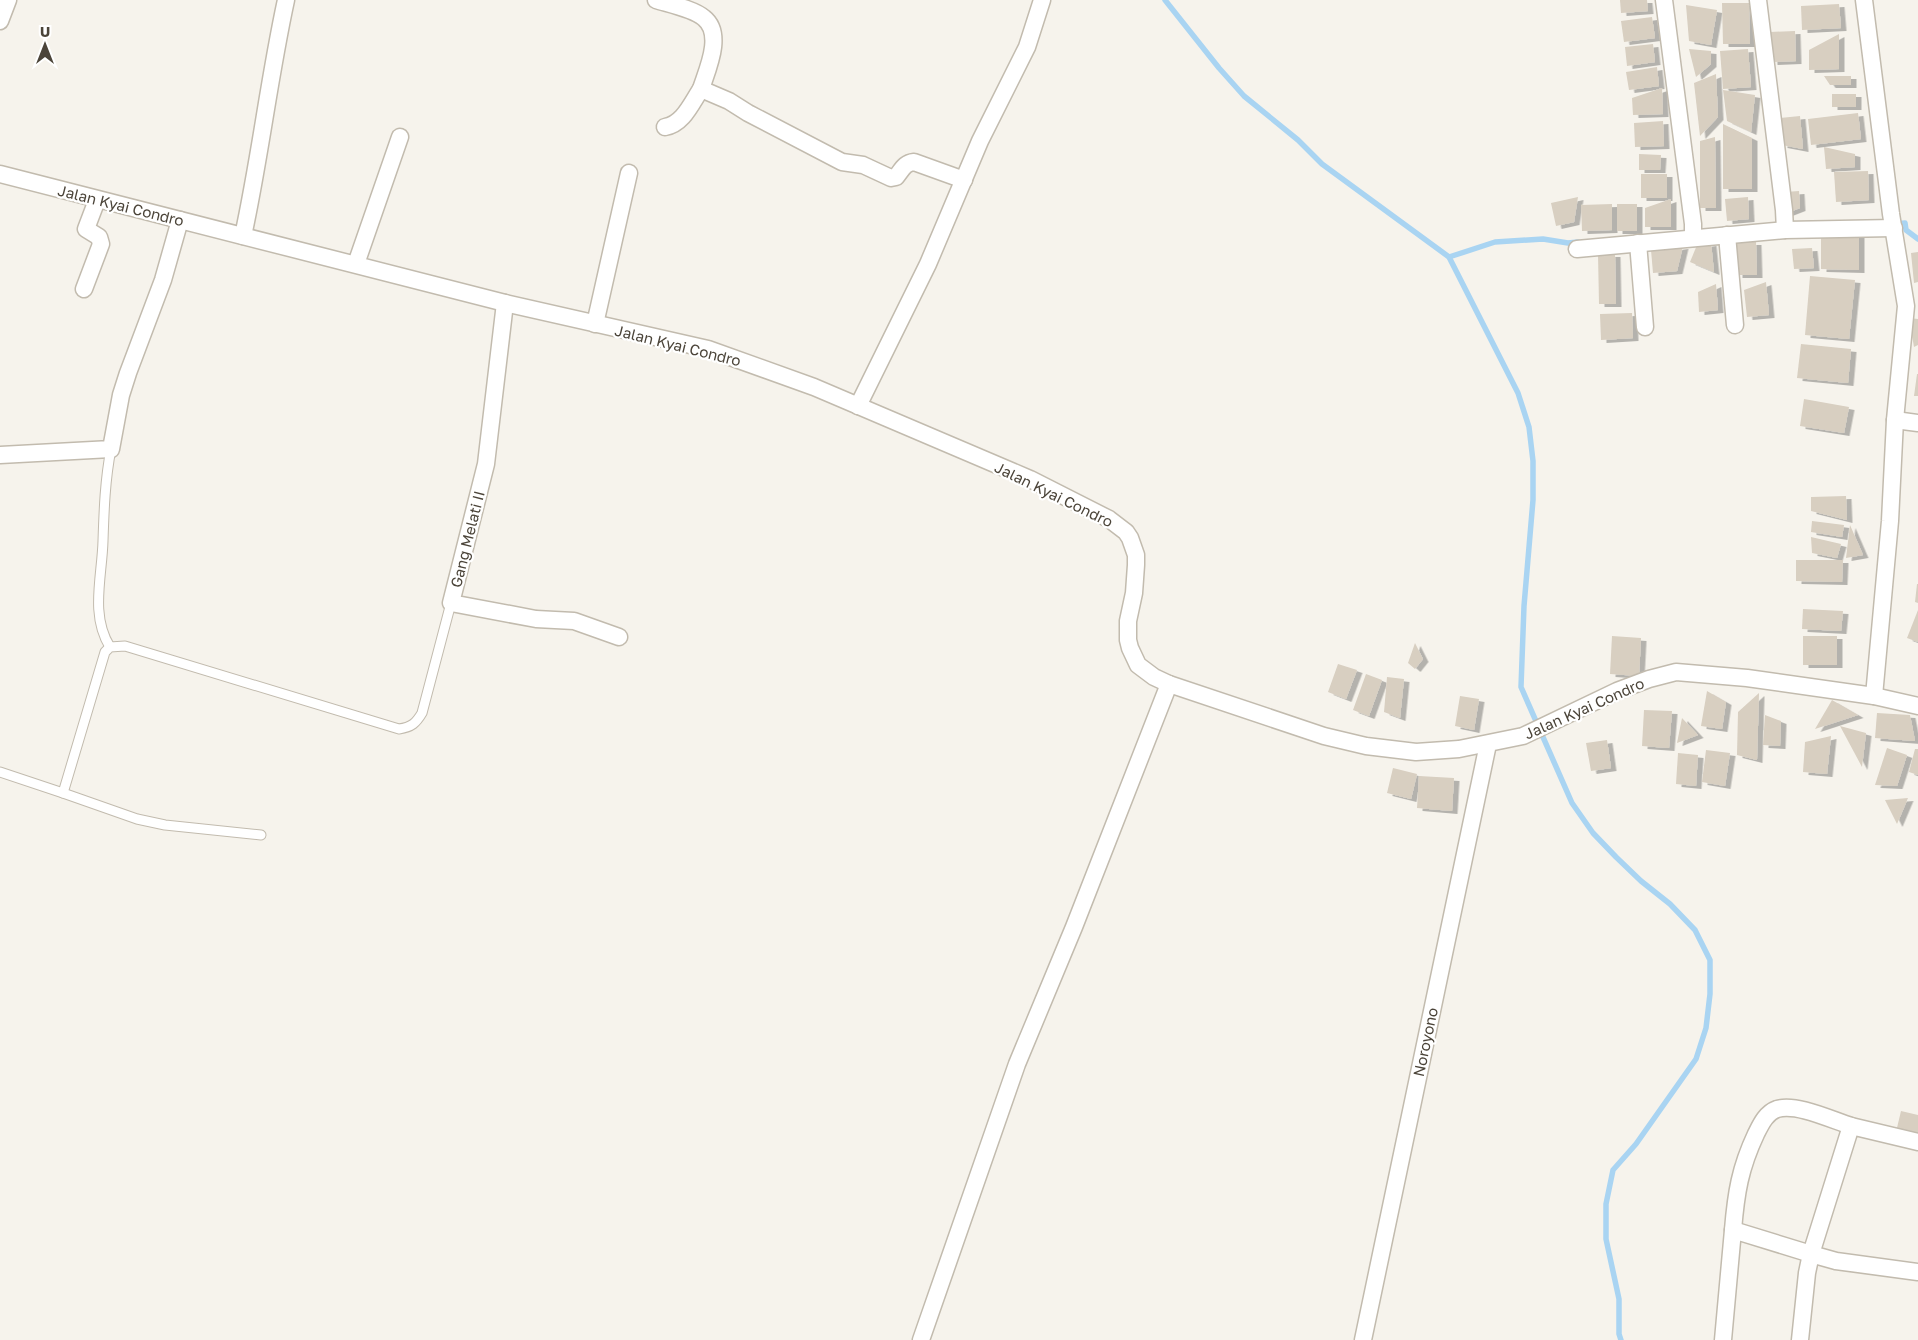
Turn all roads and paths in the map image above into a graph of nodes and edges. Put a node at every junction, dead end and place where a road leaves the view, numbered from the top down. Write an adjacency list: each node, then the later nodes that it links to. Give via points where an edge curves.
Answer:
1 (8, 0): 8 (street)
2 (286, 0): 21 (street)
3 (656, 0): 9 (street, via 704,17 709,24 712,51)
4 (1042, 0): 14 (street, via 1027,47)
5 (1664, 0): 19 (street)
6 (1758, 0): 18 (street)
7 (1864, 0): 17 (street)
8 (0, 21)
9 (701, 89): 10 (street, via 680,120); 14 (street, via 842,162 863,165 891,178 896,177 909,162 914,162)
10 (665, 127)
11 (400, 137): 24 (street)
12 (630, 173): 27 (street)
13 (0, 174): 15 (street, Jalan Kyai Condro)
14 (964, 180): 30 (street, via 928,264)
15 (97, 200): 16 (street, Jalan Kyai Condro); 25 (street, via 86,229 99,237 101,244)
16 (180, 220): 21 (street, Jalan Kyai Condro); 33 (street, via 163,280 121,395)
17 (1893, 223): 18 (street); 31 (street, via 1906,306)
18 (1784, 228): 20 (street)
19 (1693, 232): 20 (street); 22 (street)
20 (1727, 235): 28 (street)
21 (243, 236): 24 (street, Jalan Kyai Condro)
22 (1638, 243): 23 (street); 29 (street)
23 (1578, 249)
24 (356, 264): 26 (street, Jalan Kyai Condro)
25 (84, 289)
26 (505, 303): 27 (street, Jalan Kyai Condro); 35 (street, Gang Melati II, via 486,464)
27 (595, 324): 30 (street, Jalan Kyai Condro, via 708,349)
28 (1735, 325)
29 (1645, 327)
30 (858, 406): 38 (street, Jalan Kyai Condro, via 1030,479 1109,519 1126,532 1136,555 1136,577 1128,621 1130,648 1138,665)
31 (1895, 420): 32 (street); 39 (street, via 1890,521)
32 (1918, 423)
33 (111, 449): 34 (street); 37 (lane, via 103,511 98,608 104,638)
34 (0, 455)
35 (450, 603): 36 (street, Gang Melati II, via 536,619 574,621); 37 (lane, via 422,713 410,728 400,729 124,646)
36 (619, 637)
37 (110, 647): 43 (lane, via 105,652)
38 (1169, 684): 41 (street, Jalan Kyai Condro, via 1324,736 1366,746 1416,752); 50 (street, via 1017,1064)
39 (1874, 696): 40 (street, Jalan Kyai Condro); 41 (street, Jalan Kyai Condro, via 1747,678 1676,672 1617,691 1523,736)
40 (1918, 706)
41 (1488, 744): 51 (street, Noroyono)
42 (0, 772): 43 (lane)
43 (63, 793): 44 (lane, via 137,819 165,825)
44 (261, 835)
45 (1851, 1126): 46 (street); 47 (street, via 1794,1108 1770,1113 1762,1122 1743,1163); 48 (street)
46 (1918, 1142)
47 (1733, 1230): 48 (street); 52 (street)
48 (1811, 1254): 49 (street, via 1836,1261); 53 (street, via 1806,1273)
49 (1918, 1272)
50 (921, 1340)
51 (1363, 1340)
52 (1723, 1340)
53 (1800, 1340)

